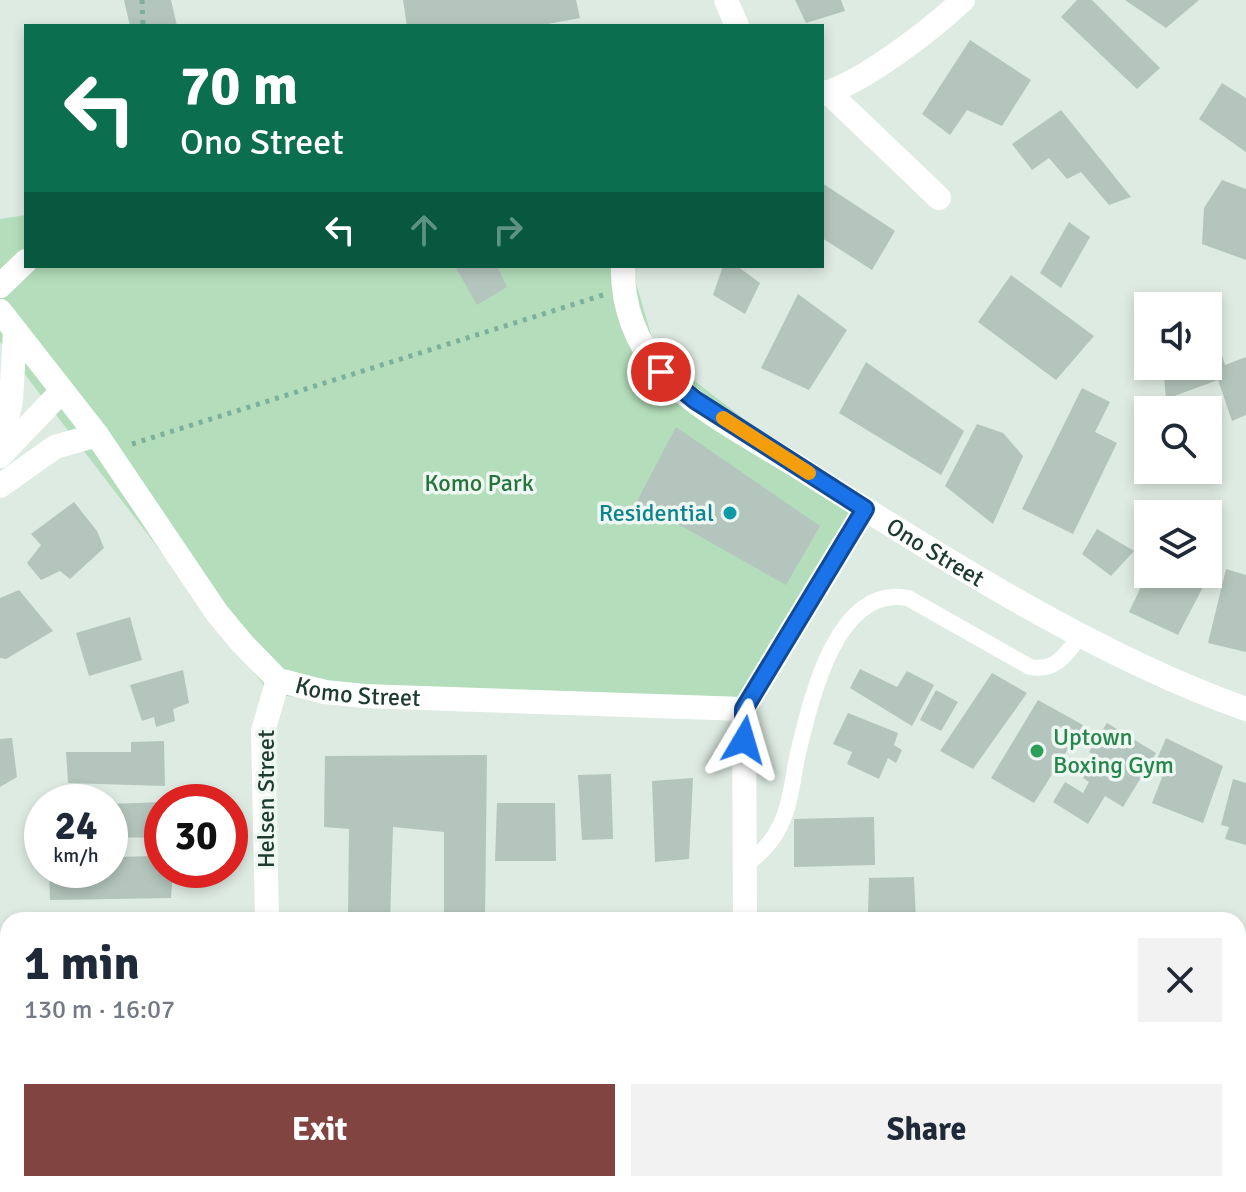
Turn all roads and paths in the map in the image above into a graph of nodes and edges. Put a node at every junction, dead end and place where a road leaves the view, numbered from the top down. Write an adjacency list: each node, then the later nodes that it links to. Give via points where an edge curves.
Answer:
1 (142, 0): 4 (path)
2 (726, 0): 5 (street)
3 (963, 0): 6 (street, via 919,37)
4 (143, 24)
5 (736, 24)
6 (825, 93): 7 (street)
7 (939, 198)
8 (24, 263): 10 (street)
9 (623, 278): 14 (path); 18 (street, Ono Street, via 636,335 661,372 695,400)
10 (0, 286)
11 (0, 311): 12 (street, Komo Street)
12 (15, 332): 13 (street, Komo Street); 15 (street, via 11,401)
13 (62, 391): 14 (street, Komo Street); 16 (street)
14 (102, 444): 17 (street, via 55,447); 20 (street, Komo Street, via 217,613)
15 (0, 449)
16 (0, 456)
17 (0, 486)
18 (865, 509): 19 (street, Ono Street); 21 (street)
19 (1081, 635): 22 (street, Ono Street); 23 (lane, via 1059,662 1044,669 1030,667 908,598 876,599 855,612 825,661 784,818 768,847)
20 (278, 680): 21 (street, Komo Street, via 364,696); 24 (street, Helsen Street, via 263,731)
21 (744, 709): 23 (street)
22 (1246, 709)
23 (745, 866): 25 (street)
24 (267, 912)
25 (745, 912)

